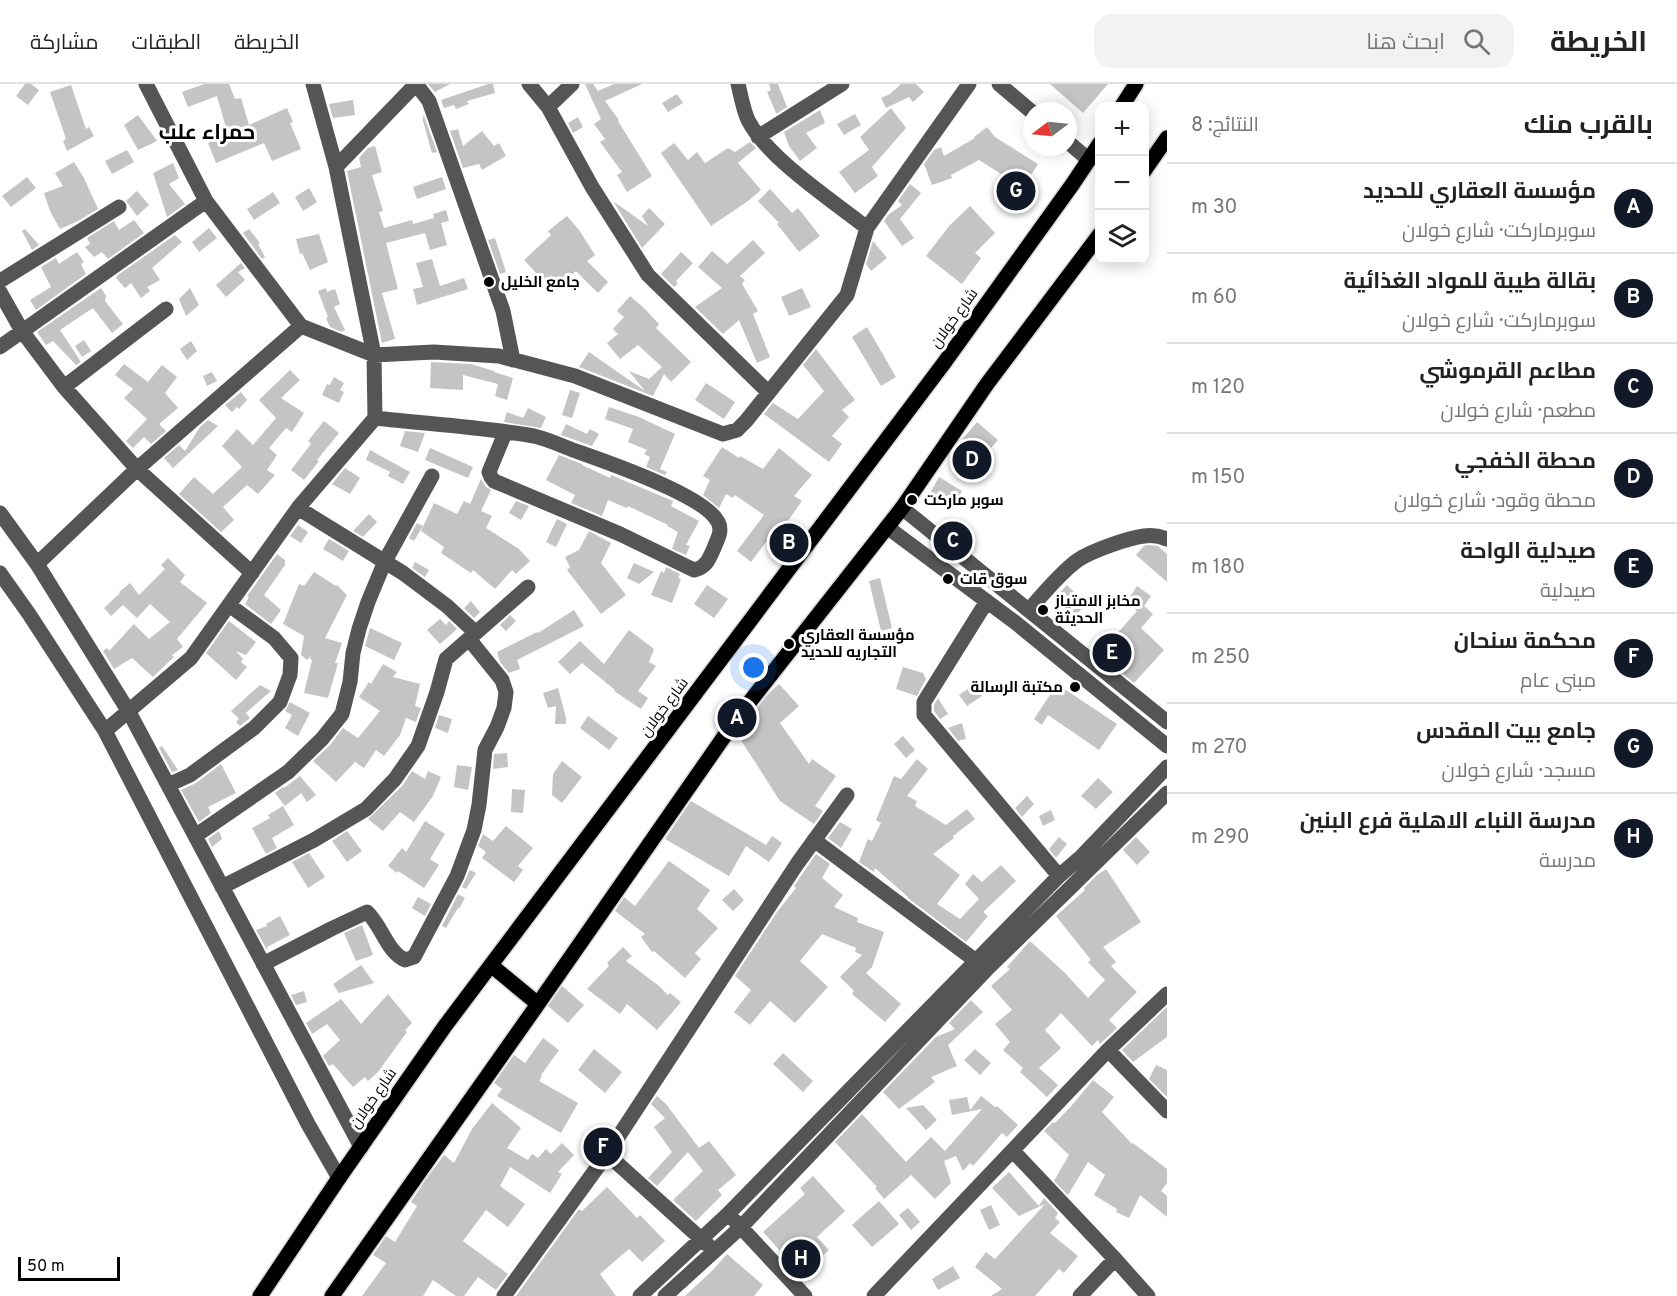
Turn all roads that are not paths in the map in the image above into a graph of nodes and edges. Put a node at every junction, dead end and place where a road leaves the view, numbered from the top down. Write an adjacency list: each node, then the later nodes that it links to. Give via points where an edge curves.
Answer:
1 (146, 84): 21 (street)
2 (313, 84): 20 (street)
3 (416, 84): 20 (street); 32 (street, via 429,101 437,123 502,311)
4 (529, 84): 13 (street)
5 (572, 84): 13 (street)
6 (738, 84): 14 (street, via 747,119)
7 (842, 84): 14 (street)
8 (969, 84): 23 (street)
9 (999, 84): 12 (street)
10 (1136, 84): 11 (main road)
11 (1125, 102)
12 (1023, 104)
13 (548, 107): 34 (street, via 592,187 648,274)
14 (758, 137): 23 (street, via 788,167)
15 (1167, 138): 19 (main road)
16 (1077, 150): 18 (street)
17 (1095, 151): 18 (main road, شارع خولان)
18 (1089, 160): 67 (main road, شارع خولان, via 944,363)
19 (1149, 164)
20 (336, 167): 31 (street)
21 (206, 201): 28 (street); 29 (street)
22 (119, 207): 25 (street)
23 (867, 228): 34 (street, via 847,295)
24 (1095, 241): 40 (main road, via 987,384)
25 (0, 281)
26 (0, 292): 29 (street)
27 (166, 309): 33 (street)
28 (300, 326): 31 (street); 37 (street)
29 (22, 331): 30 (street); 33 (street)
30 (0, 347)
31 (374, 355): 32 (street, via 434,352); 35 (street)
32 (513, 360): 34 (street, via 575,376 723,434 746,421)
33 (64, 387): 37 (street)
34 (768, 392)
35 (375, 418): 36 (street); 39 (street)
36 (505, 433): 36 (street, via 537,437 598,459 670,487 699,504 720,526 720,535 706,564 694,570 494,481 489,472)
37 (137, 468): 45 (street); 47 (street)
38 (432, 476): 44 (street)
39 (297, 508): 44 (street); 47 (street)
40 (902, 508): 42 (main road); 51 (street)
41 (0, 513): 45 (street)
42 (887, 528): 49 (street); 69 (main road, via 736,718)
43 (1167, 539): 51 (street, via 1143,536 1078,560)
44 (385, 561): 52 (street, via 447,606); 61 (street, via 359,629 342,714 288,772)
45 (37, 564): 53 (street)
46 (0, 573): 55 (street)
47 (252, 573): 50 (street)
48 (528, 587): 52 (street)
49 (987, 601): 56 (street); 63 (street, via 924,702 924,715)
50 (229, 605): 53 (street, via 191,658); 58 (street, via 273,638 291,658 290,675 280,702 254,728 190,775)
51 (1029, 610): 54 (street)
52 (473, 636): 64 (street, via 446,659 418,746 395,779 366,809); 66 (street, via 502,680 506,692 504,708 485,750 479,805 457,876 414,957 405,960 397,956 367,912)
53 (129, 712): 55 (street); 58 (street)
54 (1167, 722)
55 (105, 731): 75 (street)
56 (1167, 746)
57 (1167, 767): 63 (street)
58 (168, 785): 61 (street)
59 (1167, 793): 77 (street, via 987,969)
60 (847, 795): 62 (street)
61 (195, 836): 64 (street)
62 (814, 840): 65 (street); 74 (street)
63 (1059, 876): 65 (street)
64 (222, 887): 66 (street)
65 (976, 961): 76 (street)
66 (263, 964): 72 (street)
67 (492, 966): 69 (main road); 72 (main road, شارع خولان, via 445,1026)
68 (1167, 994): 70 (street)
69 (538, 1004): 83 (main road)
70 (1108, 1050): 71 (street); 73 (street)
71 (1167, 1111)
72 (361, 1148): 75 (main road, شارع خولان)
73 (1013, 1151): 80 (street); 87 (street)
74 (607, 1154): 78 (street); 84 (street)
75 (339, 1178): 82 (main road, شارع خولان)
76 (728, 1214): 77 (street); 78 (street)
77 (741, 1227): 79 (street); 86 (street)
78 (702, 1240): 79 (street); 85 (street)
79 (714, 1251): 81 (street)
80 (1115, 1259): 88 (street); 89 (street)
81 (671, 1294)
82 (261, 1296)
83 (332, 1296)
84 (504, 1296)
85 (640, 1296)
86 (805, 1296)
87 (874, 1296)
88 (1080, 1296)
89 (1148, 1296)

